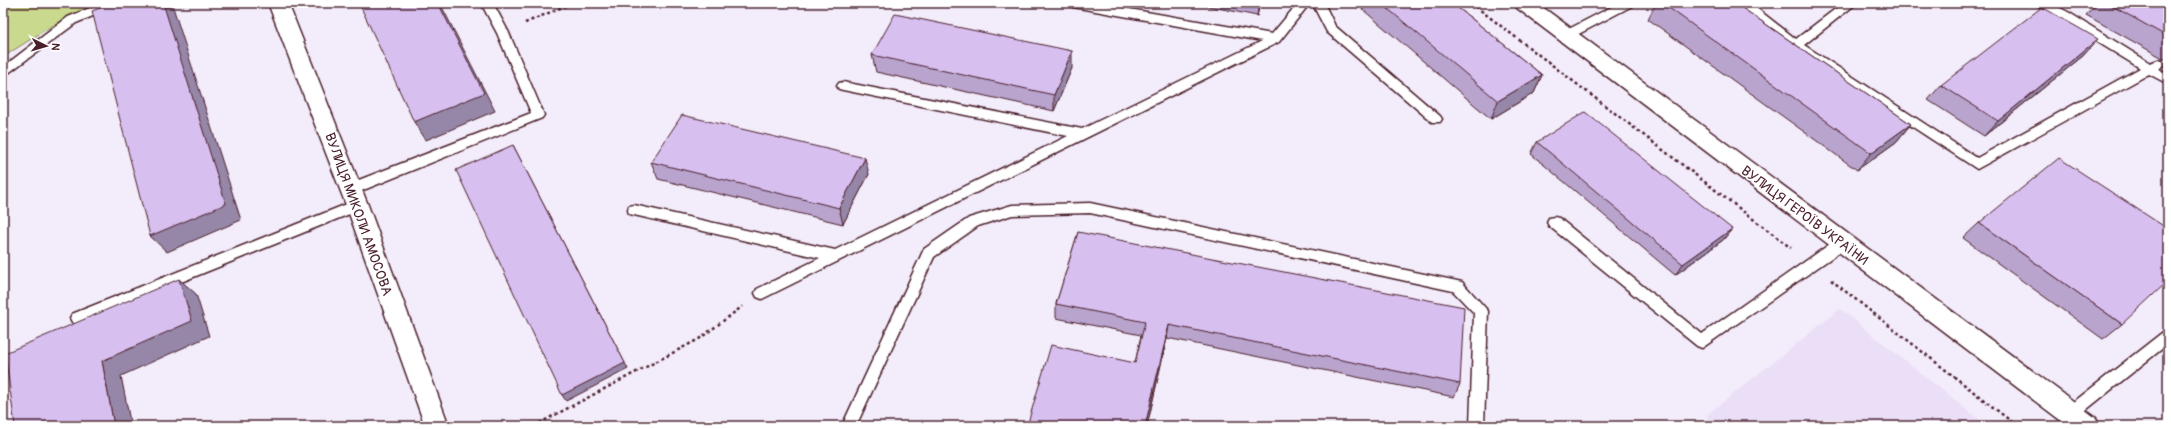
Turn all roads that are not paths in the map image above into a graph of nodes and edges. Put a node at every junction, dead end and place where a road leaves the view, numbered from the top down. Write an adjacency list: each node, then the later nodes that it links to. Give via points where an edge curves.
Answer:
1 (113, 3): 18 (lane, via 72,20)
2 (278, 3): 23 (main road, ВУЛИЦЯ МИКОЛИ АМОСОВА)
3 (487, 3): 23 (lane, via 503,32 538,115)
4 (1073, 3): 15 (lane)
5 (1304, 3): 15 (lane)
6 (1318, 3): 21 (lane, via 1331,29)
7 (1524, 3): 14 (main road, ВУЛИЦЯ ГЕРОЇВ УКРАЇНИ)
8 (1628, 3): 14 (lane)
9 (1742, 3): 16 (lane)
10 (1851, 3): 16 (lane)
11 (2040, 3): 13 (lane)
12 (2066, 3): 13 (lane)
13 (2064, 15): 17 (lane)
14 (1567, 35): 26 (main road, ВУЛИЦЯ ГЕРОЇВ УКРАЇНИ)
15 (1275, 39): 22 (lane)
16 (1796, 45): 17 (lane, via 1978,164)
17 (2153, 66): 19 (lane)
18 (3, 73)
19 (2168, 80)
20 (843, 86): 22 (lane)
21 (1436, 119)
22 (1082, 134): 27 (lane)
23 (354, 197): 29 (lane); 32 (main road, ВУЛИЦЯ МИКОЛИ АМОСОВА)
24 (634, 210): 27 (lane)
25 (1554, 222): 26 (lane, via 1702,342)
26 (1842, 243): 31 (main road, ВУЛИЦЯ ГЕРОЇВ УКРАЇНИ)
27 (836, 256): 28 (lane)
28 (762, 293)
29 (77, 318)
30 (2168, 336): 31 (lane)
31 (2079, 420)
32 (437, 426)
33 (849, 426): 34 (lane, via 929,253 974,222 1012,210 1090,208 1457,286 1482,311)
34 (1477, 426)

